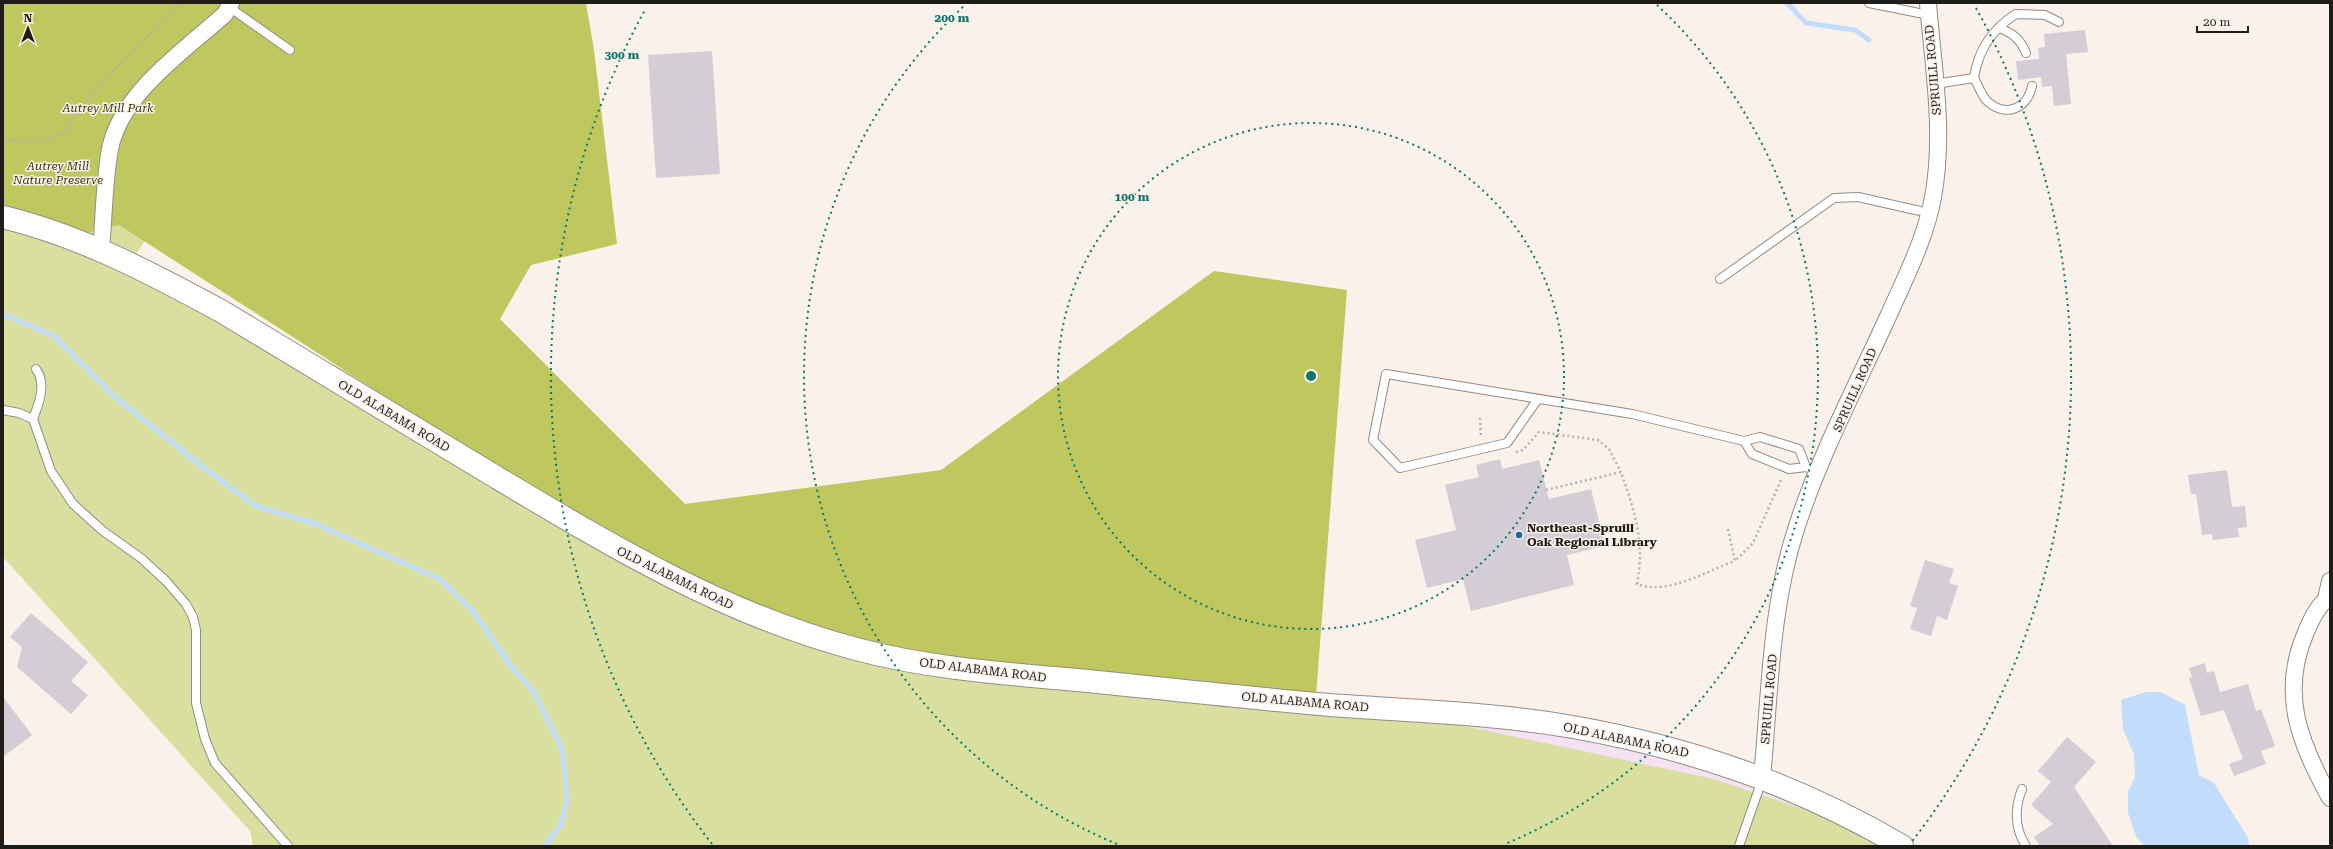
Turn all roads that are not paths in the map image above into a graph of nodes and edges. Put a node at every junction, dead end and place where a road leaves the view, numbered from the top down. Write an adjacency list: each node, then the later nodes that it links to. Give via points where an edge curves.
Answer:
1 (1869, 3): 3 (lane)
2 (230, 5): 6 (lane); 13 (street, via 225,14 144,87 119,121 110,149)
3 (1928, 9): 9 (street, SPRUILL ROAD)
4 (2059, 22): 5 (lane, via 2044,15 2016,14)
5 (1999, 28): 7 (lane, via 2019,39); 8 (lane, via 1984,45 1977,61)
6 (290, 50)
7 (2026, 53)
8 (1974, 78): 9 (lane); 10 (lane, via 1986,100 2005,110 2021,106 2027,100)
9 (1934, 84): 11 (street, SPRUILL ROAD, via 1938,164)
10 (2032, 86)
11 (1929, 213): 14 (lane, via 1858,197 1834,198); 20 (street, SPRUILL ROAD, via 1916,256)
12 (3, 217): 13 (main road, OLD ALABAMA ROAD, via 74,238)
13 (101, 250): 23 (main road, OLD ALABAMA ROAD, via 221,311 612,547 703,594 773,624 857,650 946,668 1571,726 1678,750 1724,763)
14 (1720, 279)
15 (36, 369): 18 (lane, via 41,376 42,385)
16 (1538, 398): 16 (lane, via 1508,443 1400,468 1373,440 1386,374); 19 (lane, via 1649,417)
17 (3, 410): 18 (lane)
18 (33, 419): 26 (lane, via 51,471 73,504 103,532 141,558 186,604 196,630 196,703 207,745 215,763)
19 (1744, 441): 20 (lane, via 1752,454 1786,468); 20 (lane, via 1760,437 1799,449)
20 (1812, 469): 23 (street, SPRUILL ROAD, via 1777,608)
21 (2330, 581): 22 (street)
22 (2328, 598): 25 (street, via 2312,617 2303,639 2294,675 2293,708 2299,733)
23 (1762, 778): 27 (lane); 28 (main road, OLD ALABAMA ROAD, via 1834,810)
24 (2022, 789): 29 (lane, via 2017,801 2016,814 2018,829)
25 (2330, 798)
26 (288, 846)
27 (1740, 846)
28 (1902, 846)
29 (2026, 846)

